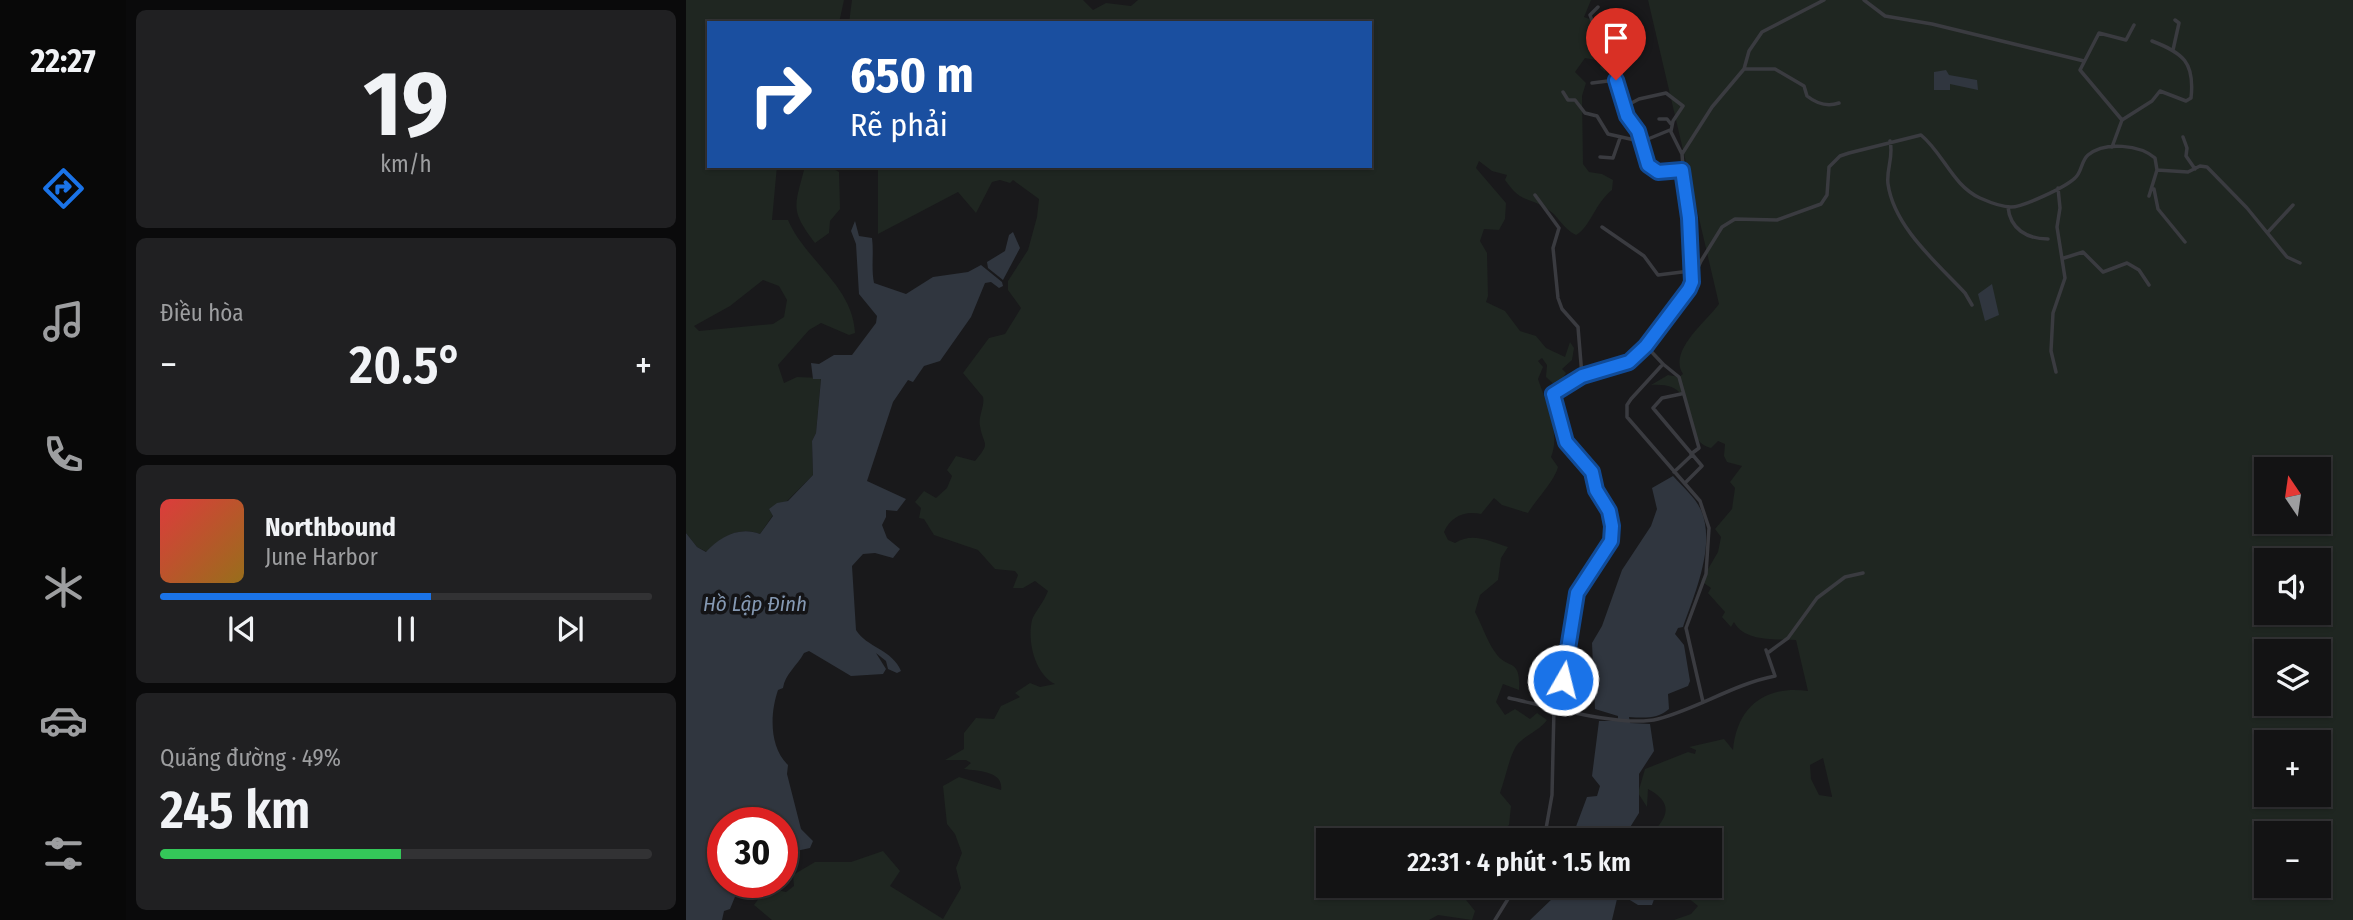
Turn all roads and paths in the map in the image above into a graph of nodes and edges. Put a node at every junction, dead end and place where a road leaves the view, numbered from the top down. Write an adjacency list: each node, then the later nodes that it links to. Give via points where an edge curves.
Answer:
1 (1824, 0): 9 (street, via 1762,32)
2 (1864, 0): 8 (street, via 1885,16)
3 (1598, 7): 10 (street, via 1591,20 1611,44)
4 (2175, 20): 7 (street, via 2179,23)
5 (2134, 25): 8 (street, via 2126,40 2099,33)
6 (2152, 41): 7 (street)
7 (2173, 52): 16 (street, via 2183,57 2189,68 2190,101 2160,91 2152,102)
8 (2084, 61): 16 (street, via 2081,76)
9 (1744, 69): 13 (street, via 1775,69 1804,86 1807,96 1816,102 1827,106); 24 (street)
10 (1616, 80): 11 (street); 14 (street)
11 (1592, 83)
12 (1563, 92): 19 (street, via 1585,113 1597,116 1608,134)
13 (1839, 103)
14 (1624, 107): 17 (street, via 1666,93 1682,106); 21 (street)
15 (1660, 120): 17 (street, via 1667,120)
16 (2122, 120): 23 (street)
17 (1671, 129): 20 (street); 24 (street)
18 (2183, 137): 26 (street, via 2186,156)
19 (1620, 138): 21 (street); 25 (street, via 1613,158)
20 (1648, 139)
21 (1639, 141): 27 (street, via 1649,167 1658,172)
22 (1890, 141): 34 (street, via 1921,135 1965,190); 42 (street, via 1840,156 1829,167 1827,195 1821,204 1777,220 1735,219 1722,227); 44 (street, via 1893,154 1888,183 1905,226)
23 (2112, 147): 28 (street, via 2152,155); 30 (street, via 2088,155 2074,179)
24 (1682, 154): 27 (street)
25 (1600, 157)
26 (2195, 169): 28 (street); 36 (street, via 2207,167)
27 (1682, 170): 41 (street)
28 (2157, 170): 29 (street)
29 (2153, 187): 32 (street); 38 (street, via 2158,209)
30 (2058, 188): 34 (street); 39 (street, via 2057,227)
31 (1535, 195): 48 (street, via 1559,228 1553,248 1559,298 1562,309 1578,327)
32 (2149, 196)
33 (2293, 205): 36 (street)
34 (2008, 207): 37 (street, via 2015,228)
35 (1602, 227): 41 (street, via 1644,256 1658,275)
36 (2268, 232): 40 (street, via 2287,257)
37 (2048, 239)
38 (2185, 242)
39 (2064, 258): 43 (street, via 2083,252 2103,272 2127,263); 47 (street, via 2064,285 2053,321 2051,351)
40 (2300, 263)
41 (1690, 271): 42 (street)
42 (1692, 282): 45 (street)
43 (2148, 285)
44 (1972, 305)
45 (1646, 346): 46 (street); 48 (street, via 1624,365)
46 (1663, 364): 49 (street, via 1679,377); 51 (street, via 1631,399 1626,413)
47 (2056, 372)
48 (1582, 376): 56 (street, via 1553,396 1566,442 1592,472 1596,490 1609,511 1612,535 1577,593 1566,667)
49 (1681, 394): 50 (street, via 1699,448); 50 (street, via 1662,398 1653,408)
50 (1692, 455): 51 (street); 52 (street, via 1703,467)
51 (1674, 472): 52 (street)
52 (1686, 483): 55 (street, via 1700,502 1709,534 1706,574 1686,628)
53 (1863, 573): 55 (street, via 1845,577 1817,598 1788,638 1768,651 1775,676)
54 (1509, 698): 56 (street)
55 (1703, 702): 56 (street, via 1656,720)
56 (1554, 708): 57 (street, via 1552,795)
57 (1546, 828)
58 (1509, 898): 59 (street)
59 (1496, 920)

